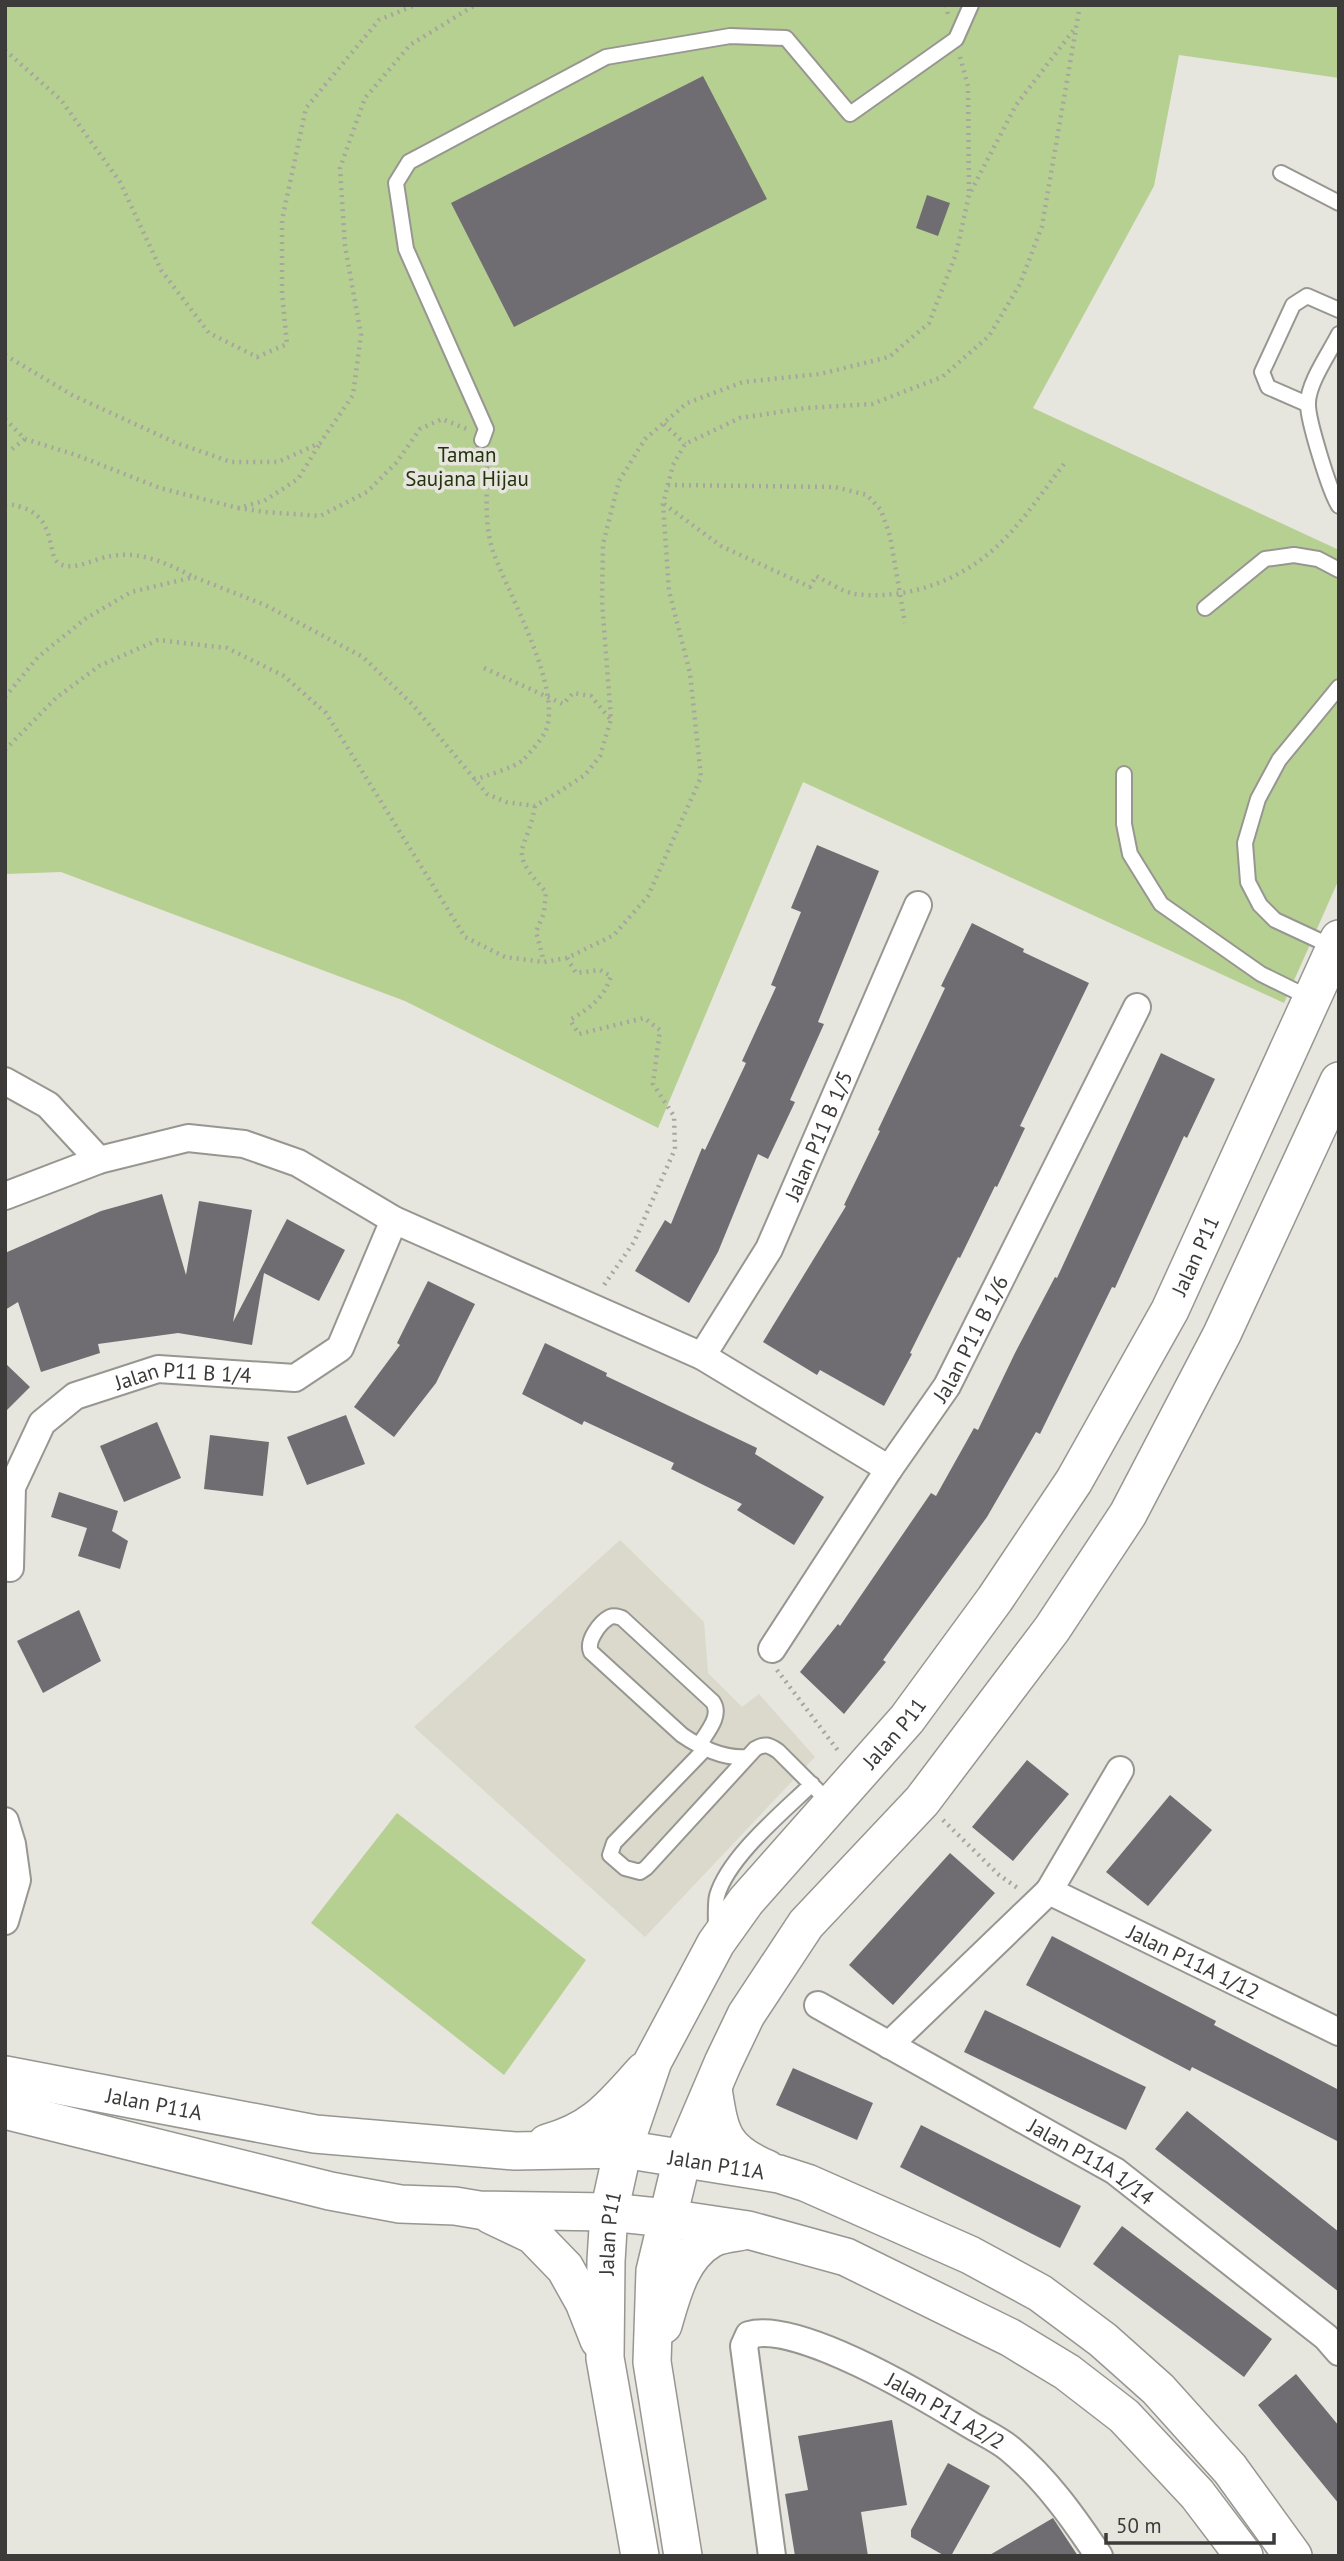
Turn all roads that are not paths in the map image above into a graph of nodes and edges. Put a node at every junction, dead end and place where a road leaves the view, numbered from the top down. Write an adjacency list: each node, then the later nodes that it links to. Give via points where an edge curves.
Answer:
1 (971, 5): 7 (lane, via 956,39 849,114 786,38 730,36 606,57 410,162 396,183 406,249 486,429)
2 (1282, 173): 3 (lane)
3 (1339, 203)
4 (1339, 310): 6 (lane, via 1307,296 1300,299 1262,372 1268,387)
5 (1339, 334): 6 (lane)
6 (1307, 404): 8 (lane, via 1329,488)
7 (482, 440)
8 (1339, 506)
9 (1339, 570): 10 (lane, via 1318,558 1265,559)
10 (1205, 608)
11 (1339, 687): 14 (lane, via 1279,760 1258,799 1245,843 1248,882 1260,905 1275,920)
12 (1124, 774): 15 (lane, via 1124,824 1130,854 1161,904 1261,974)
13 (918, 905): 22 (street, Jalan P11 B 1/5, via 769,1249)
14 (1337, 944): 15 (main road, Jalan P11)
15 (1310, 998): 30 (main road, Jalan P11, via 1170,1310 1074,1481 907,1719)
16 (1137, 1007): 23 (street, Jalan P11 B 1/6, via 947,1386)
17 (5, 1081): 19 (street, via 48,1105)
18 (1339, 1081): 39 (main road, via 1222,1334 1128,1514 1052,1629 922,1801 806,1924 746,2015)
19 (99, 1160): 20 (street); 21 (street, via 188,1138 244,1144 299,1163)
20 (5, 1196)
21 (394, 1220): 22 (street); 24 (street, Jalan P11 B 1/4, via 340,1348 295,1378 158,1369 75,1396 42,1423 12,1487)
22 (702, 1356): 23 (street)
23 (889, 1469): 25 (street, Jalan P11 B 1/6)
24 (10, 1568)
25 (772, 1648)
26 (703, 1746): 26 (lane, via 682,1735 591,1652 589,1639 609,1617 622,1618 713,1702 717,1715); 27 (lane, via 724,1756); 29 (lane, via 723,1773); 29 (lane, via 614,1843 610,1854 625,1868 640,1872)
27 (747, 1758): 29 (lane); 30 (lane, via 763,1744 769,1745)
28 (1120, 1770): 32 (street)
29 (724, 1783)
30 (822, 1795): 37 (main road, Jalan P11, via 716,1943)
31 (5, 1821): 33 (street, via 17,1880)
32 (1043, 1896): 35 (street, Jalan P11A 1/12); 36 (street)
33 (5, 1921)
34 (818, 2005): 36 (street, Jalan P11A 1/14)
35 (1339, 2032)
36 (889, 2045): 49 (street, Jalan P11A 1/14, via 1115,2171)
37 (653, 2061): 41 (main road, Jalan P11); 42 (main road, via 603,2116 570,2137)
38 (5, 2076): 42 (main road, Jalan P11A, via 315,2134)
39 (713, 2089): 43 (main road); 44 (main road, via 719,2128 730,2148)
40 (5, 2110): 45 (main road, Jalan P11A, via 330,2191 400,2204)
41 (624, 2149): 42 (main road, Jalan P11A); 43 (main road, Jalan P11A); 46 (main road, Jalan P11)
42 (515, 2151)
43 (682, 2159): 44 (main road, Jalan P11A); 47 (main road)
44 (779, 2174): 57 (main road, Jalan P11A, via 970,2255 1040,2293 1158,2389 1230,2469)
45 (479, 2210): 46 (main road, Jalan P11A); 50 (main road, via 533,2235 565,2268 584,2302)
46 (609, 2212): 47 (main road, Jalan P11A); 50 (main road, Jalan P11)
47 (667, 2218): 48 (main road, Jalan P11A); 51 (main road, via 655,2271)
48 (748, 2230): 51 (main road, via 712,2238 692,2254 674,2289); 56 (main road, Jalan P11A, via 846,2257 1012,2338 1067,2372 1124,2416 1198,2494)
49 (1339, 2352)
50 (605, 2358): 52 (main road, Jalan P11)
51 (652, 2362): 53 (main road)
52 (640, 2556)
53 (683, 2556)
54 (772, 2556): 55 (street, Jalan P11 A2/2, via 744,2346 748,2335 761,2331 815,2344 914,2391 1009,2448 1066,2506)
55 (1099, 2556)
56 (1244, 2556)
57 (1293, 2556)

